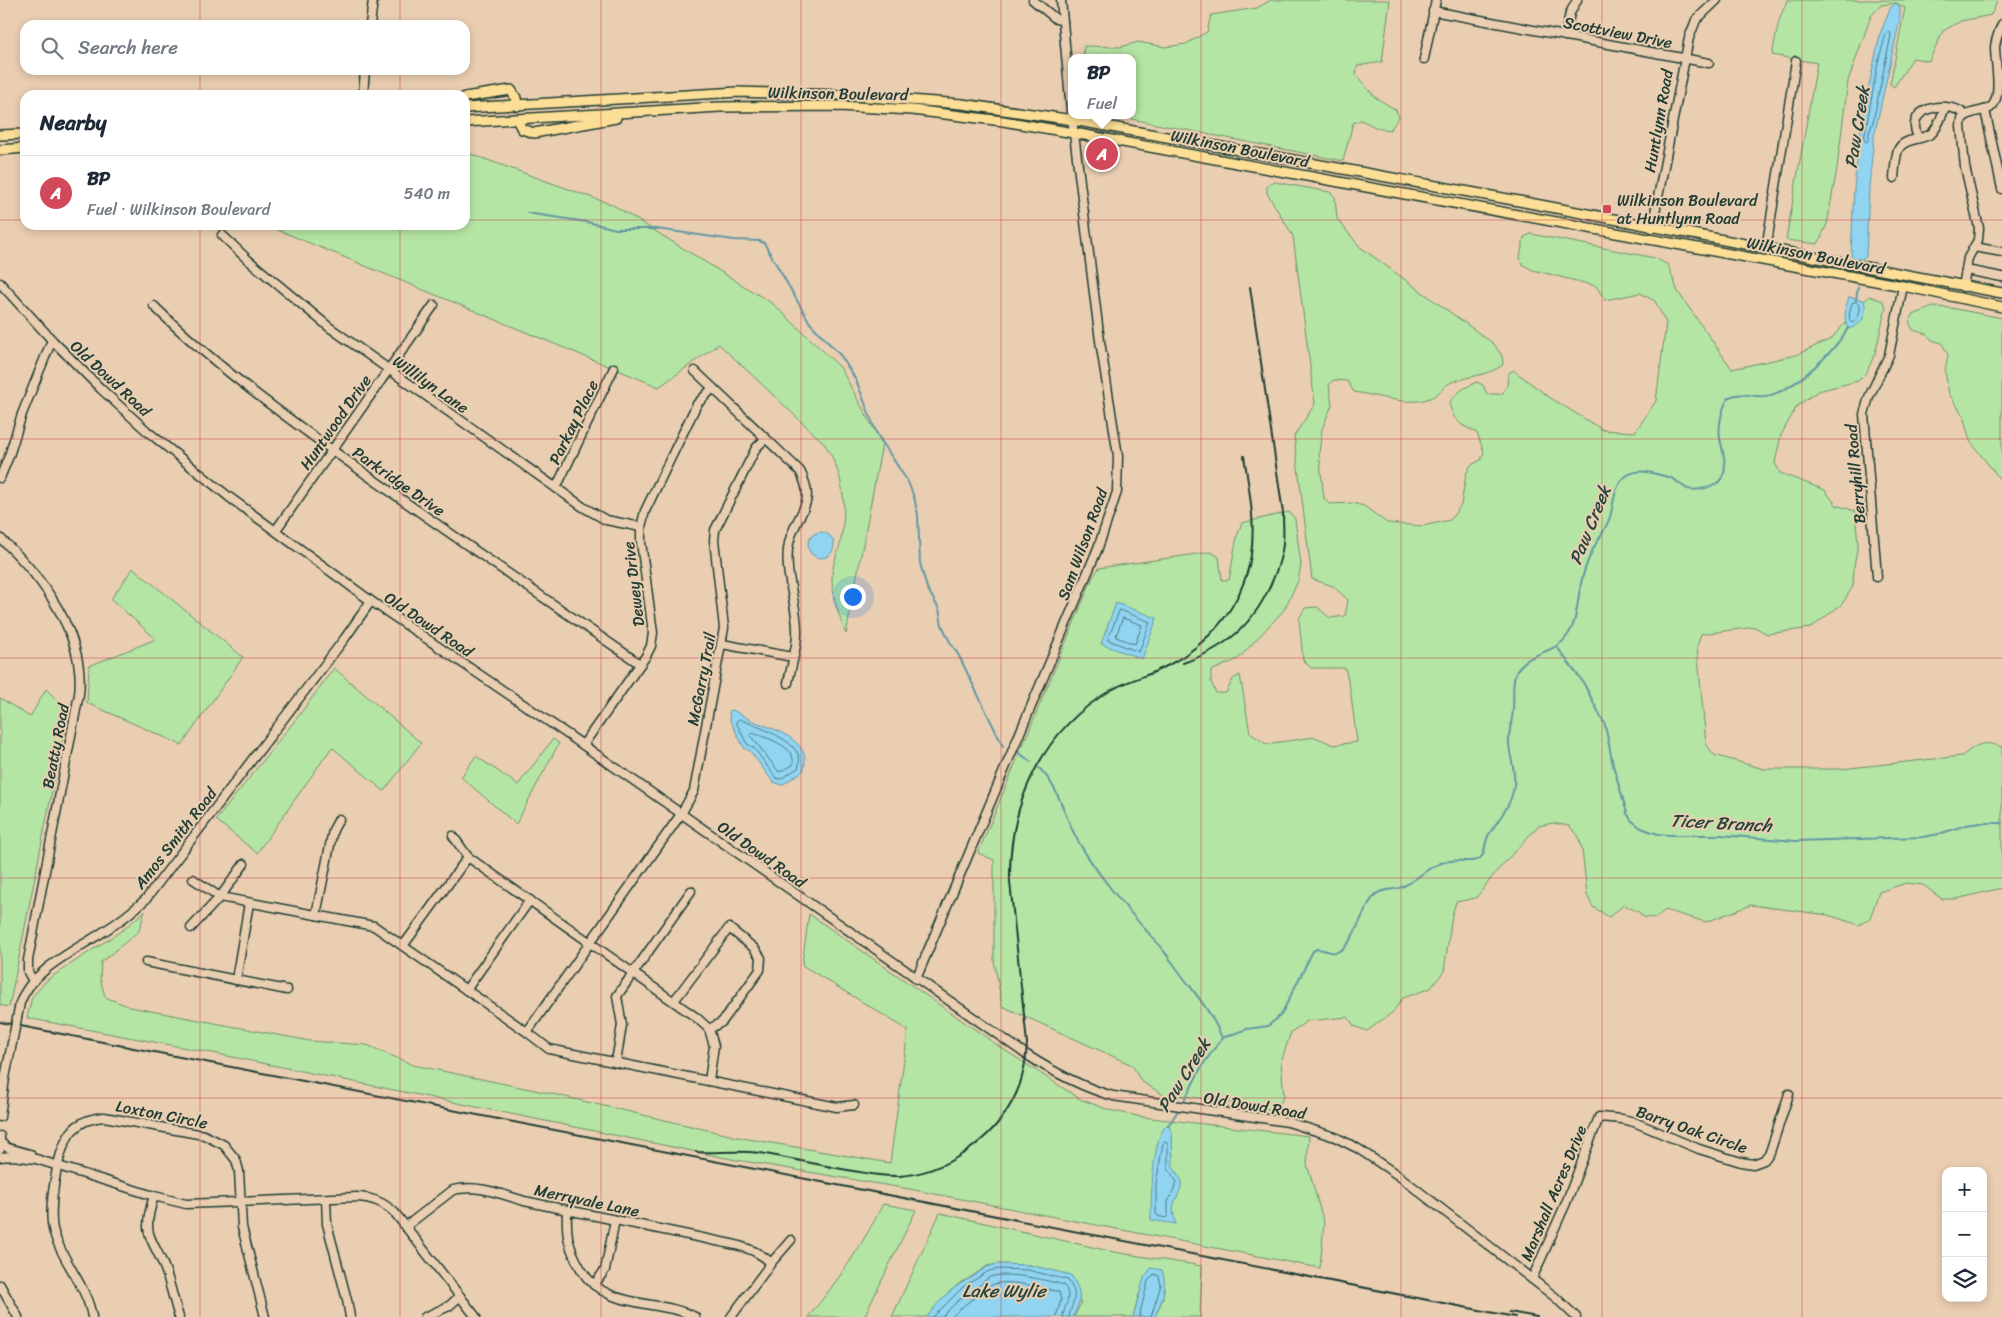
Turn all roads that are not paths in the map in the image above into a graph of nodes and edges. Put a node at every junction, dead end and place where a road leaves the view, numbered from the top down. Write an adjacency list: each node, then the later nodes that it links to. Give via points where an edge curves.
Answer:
1 (373, 0): 8 (street)
2 (1033, 0): 9 (street)
3 (1061, 0): 9 (street, Sam Wilson Road)
4 (1436, 0): 7 (street)
5 (1577, 0): 11 (street, via 1570,13)
6 (1717, 0): 13 (street, Huntlynn Road, via 1691,28)
7 (1433, 11): 11 (street, Scottview Drive); 12 (street)
8 (371, 20)
9 (1063, 21): 17 (street, Sam Wilson Road)
10 (2002, 24): 25 (street, via 1996,45 1997,98 1993,106)
11 (1565, 36): 13 (street, Scottview Drive)
12 (1424, 59)
13 (1684, 59): 15 (street, Scottview Drive); 39 (street, Huntlynn Road)
14 (1796, 62): 43 (street)
15 (1710, 63)
16 (365, 75): 18 (street)
17 (1068, 76)
18 (363, 90)
19 (802, 93): 21 (main road, Wilkinson Boulevard, via 718,93); 22 (street); 29 (main road, Wilkinson Boulevard, via 948,102)
20 (470, 96): 21 (main road, via 511,90)
21 (516, 106): 23 (main road, Wilkinson Boulevard); 28 (street)
22 (801, 106): 26 (main road, Wilkinson Boulevard); 31 (main road, Wilkinson Boulevard, via 912,110)
23 (470, 108)
24 (1945, 108): 27 (street, via 1962,110); 34 (street, via 1931,134); 34 (street, via 1932,108 1917,117 1914,124)
25 (1985, 110): 27 (street); 38 (street)
26 (657, 111): 28 (main road, Wilkinson Boulevard); 28 (main road, via 534,133 522,129)
27 (1965, 115): 42 (street, via 1961,126 1964,159 1979,228)
28 (517, 120): 30 (main road, Wilkinson Boulevard)
29 (1072, 120): 31 (street, Sam Wilson Road); 39 (main road, Wilkinson Boulevard)
30 (470, 122)
31 (1074, 132): 45 (main road, Wilkinson Boulevard); 90 (street, Sam Wilson Road, via 1118,456 1117,492 1098,548)
32 (20, 134): 33 (main road)
33 (0, 135)
34 (1918, 137): 37 (street, via 1898,151)
35 (20, 148): 36 (main road)
36 (0, 150)
37 (1894, 178)
38 (2002, 189)
39 (1652, 228): 41 (main road, Wilkinson Boulevard)
40 (222, 235): 57 (street, Willilyn Lane, via 284,291)
41 (1727, 242): 43 (main road, Wilkinson Boulevard); 45 (main road)
42 (1974, 247): 44 (street); 46 (street)
43 (1766, 249): 50 (main road, Wilkinson Boulevard)
44 (2002, 252)
45 (1725, 253): 49 (main road, Wilkinson Boulevard)
46 (1966, 270): 47 (street); 50 (street)
47 (2002, 277)
48 (0, 283): 55 (street, Old Dowd Road)
49 (1903, 286): 51 (main road, via 1910,282 1984,295); 54 (main road, Wilkinson Boulevard); 67 (street, Berryhill Road, via 1889,355 1864,414)
50 (1963, 287): 51 (main road, Wilkinson Boulevard)
51 (2002, 295)
52 (434, 305): 57 (street, Huntwood Drive)
53 (154, 306): 61 (street, Parkridge Drive, via 245,385)
54 (2002, 306)
55 (52, 340): 62 (street); 65 (street, Old Dowd Road, via 148,431 229,497)
56 (614, 368): 63 (street, Parkay Place)
57 (388, 370): 61 (street, Huntwood Drive); 63 (street, Willilyn Lane)
58 (695, 371): 59 (street)
59 (712, 388): 60 (street); 64 (street, Dewey Drive, via 697,404 645,511)
60 (765, 438): 69 (street, McGarry Trail, via 756,448 716,530 714,540 724,620); 70 (street, via 800,471 808,492 788,555 798,632)
61 (332, 451): 65 (street, Huntwood Drive); 71 (street, Parkridge Drive)
62 (0, 478)
63 (556, 488): 64 (street, Willilyn Lane, via 606,520)
64 (641, 527): 71 (street, Dewey Drive, via 640,542 653,634 651,646)
65 (276, 530): 68 (street, Old Dowd Road)
66 (0, 538): 92 (street, Beatty Road, via 28,564 45,588 68,630 80,666 78,703 28,960 28,972)
67 (1878, 577)
68 (371, 601): 73 (street, Old Dowd Road); 92 (street, Amos Smith Road, via 146,899)
69 (722, 644): 70 (street); 74 (street, McGarry Trail, via 694,791)
70 (793, 658): 72 (street)
71 (640, 664): 73 (street, Dewey Drive)
72 (788, 683)
73 (583, 745): 74 (street, Old Dowd Road)
74 (681, 814): 86 (street, McGarry Trail); 90 (street, Old Dowd Road)
75 (339, 819): 84 (street, via 333,830)
76 (453, 836): 77 (street)
77 (468, 857): 82 (street); 87 (street)
78 (244, 864): 81 (street)
79 (193, 879): 81 (street)
80 (691, 891): 89 (street)
81 (220, 897): 83 (street); 85 (street)
82 (530, 900): 86 (street); 94 (street)
83 (249, 903): 84 (street); 91 (street)
84 (316, 915): 87 (street, via 374,926)
85 (191, 928)
86 (592, 942): 89 (street); 97 (street, McGarry Trail)
87 (403, 946): 94 (street)
88 (146, 962): 91 (street)
89 (633, 972): 95 (street); 98 (street, via 617,996 622,1025)
90 (916, 979): 118 (street, Old Dowd Road, via 1026,1055 1085,1088 1113,1096 1296,1124 1335,1137 1398,1176)
91 (236, 980): 93 (street)
92 (33, 981): 99 (street, Amos Smith Road, bridge, via 20,1003)
93 (287, 990)
94 (466, 990): 97 (street)
95 (674, 1001): 96 (street); 96 (street, via 729,928 754,948 761,958 760,970 722,1022)
96 (708, 1029): 100 (street, via 714,1046)
97 (527, 1032): 98 (street, via 549,1049)
98 (616, 1062): 100 (street)
99 (5, 1078): 101 (street, Amos Smith Road); 104 (street, Amos Smith Road)
100 (709, 1081): 103 (street, via 837,1107)
101 (0, 1087)
102 (1789, 1094): 105 (street, Barry Oak Circle, via 1770,1152 1764,1160 1753,1164 1699,1149 1634,1122)
103 (854, 1105)
104 (0, 1117)
105 (1599, 1118): 118 (street, Marshall Acres Drive)
106 (0, 1142): 108 (street)
107 (0, 1157): 108 (street)
108 (36, 1158): 109 (street)
109 (58, 1166): 110 (street); 112 (street, Loxton Circle, via 64,1144 72,1131 92,1119 111,1118 204,1135 218,1141 234,1155 239,1171); 123 (street, Loxton Circle, via 52,1216 54,1233 87,1298)
110 (154, 1196): 112 (street, via 192,1204); 124 (street, via 147,1223 149,1237 166,1271)
111 (326, 1199): 112 (street); 115 (street, via 374,1199 385,1204); 126 (street, via 327,1224)
112 (240, 1203): 125 (street, Loxton Circle, via 242,1227)
113 (567, 1210): 114 (street, Merryvale Lane); 115 (street, Merryvale Lane, via 498,1192 463,1188 453,1190 438,1200); 120 (street, via 569,1246 584,1275)
114 (615, 1220): 117 (street, Merryvale Lane, via 736,1245 750,1249); 120 (street, via 604,1270)
115 (405, 1227): 121 (street)
116 (791, 1240): 117 (street)
117 (771, 1263): 130 (street)
118 (1532, 1279): 131 (street, Old Dowd Road)
119 (0, 1285): 122 (street)
120 (594, 1285): 129 (street, via 611,1297)
121 (460, 1296): 127 (street, via 449,1306); 128 (street)
122 (18, 1317)
123 (92, 1317)
124 (179, 1317)
125 (265, 1317)
126 (350, 1317)
127 (424, 1317)
128 (476, 1317)
129 (695, 1317)
130 (731, 1317)
131 (1576, 1317)

